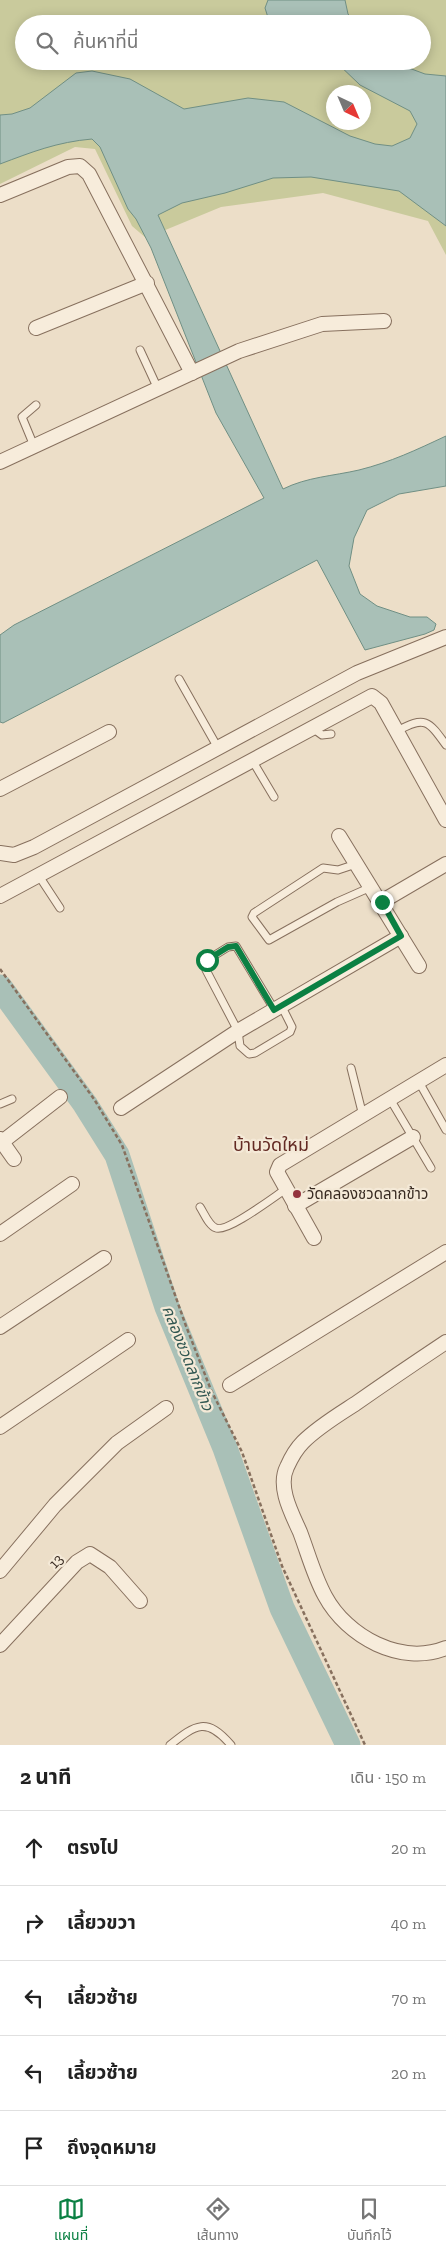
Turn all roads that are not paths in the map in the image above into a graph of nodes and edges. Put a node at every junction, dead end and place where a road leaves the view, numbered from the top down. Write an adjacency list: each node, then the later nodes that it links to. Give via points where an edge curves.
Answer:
1 (0, 195): 2 (street, via 58,170 80,166 89,174)
2 (147, 283): 4 (street); 6 (street)
3 (384, 321): 6 (street, via 322,324 240,351)
4 (36, 328)
5 (140, 350): 7 (lane)
6 (194, 372): 7 (street)
7 (158, 389): 9 (street)
8 (36, 405): 9 (lane, via 22,417)
9 (34, 446): 10 (street)
10 (0, 462)
11 (446, 637): 18 (street, via 357,673)
12 (179, 679): 18 (lane)
13 (312, 727): 14 (street, via 372,696 381,703); 16 (lane, via 322,735); 19 (street)
14 (397, 731): 17 (lane, via 414,722 424,721 432,726); 22 (street)
15 (110, 732): 20 (street)
16 (331, 734)
17 (446, 746)
18 (218, 748): 24 (street, via 34,847 14,855)
19 (252, 760): 21 (lane); 27 (street)
20 (0, 789)
21 (274, 797)
22 (446, 820)
23 (339, 836): 25 (street)
24 (0, 853)
25 (357, 863): 28 (street); 28 (lane, via 338,870 323,868 254,913 254,922 270,940 337,902)
26 (446, 864): 30 (street)
27 (39, 876): 29 (street); 31 (lane)
28 (372, 887): 30 (street)
29 (0, 896)
30 (382, 902): 32 (street)
31 (60, 908)
32 (401, 936): 33 (street); 34 (street)
33 (419, 966)
34 (278, 1008): 35 (street); 35 (lane, via 292,1027 290,1032 255,1053 249,1054 240,1046); 35 (lane, via 236,946 228,947 205,963)
35 (238, 1031): 43 (street)
36 (446, 1065): 38 (street)
37 (351, 1068): 44 (lane)
38 (419, 1082): 41 (street); 45 (lane)
39 (60, 1097): 47 (street)
40 (12, 1099): 42 (lane)
41 (390, 1099): 44 (street); 46 (lane)
42 (0, 1104)
43 (121, 1108)
44 (363, 1116): 51 (street, via 280,1165 277,1172)
45 (446, 1130)
46 (413, 1137): 49 (lane); 52 (street)
47 (1, 1140): 48 (street)
48 (14, 1159)
49 (431, 1168)
50 (72, 1184): 54 (street)
51 (286, 1189): 52 (street); 53 (lane, via 230,1225 218,1229)
52 (295, 1206): 55 (street)
53 (200, 1207)
54 (0, 1234)
55 (314, 1238)
56 (446, 1252): 61 (street)
57 (104, 1258): 58 (street)
58 (0, 1327)
59 (128, 1340): 63 (street)
60 (446, 1342): 67 (street, via 303,1442 286,1469 284,1480 290,1507 325,1596 344,1621 370,1641 387,1649 432,1654)
61 (230, 1385)
62 (166, 1408): 64 (street, via 117,1444 55,1504)
63 (0, 1427)
64 (0, 1571)
65 (140, 1601): 66 (street, 13, via 110,1567 90,1554 77,1562)
66 (0, 1644)
67 (446, 1648)
68 (170, 1745): 69 (lane, via 188,1730 204,1725 218,1731)
69 (231, 1745)

